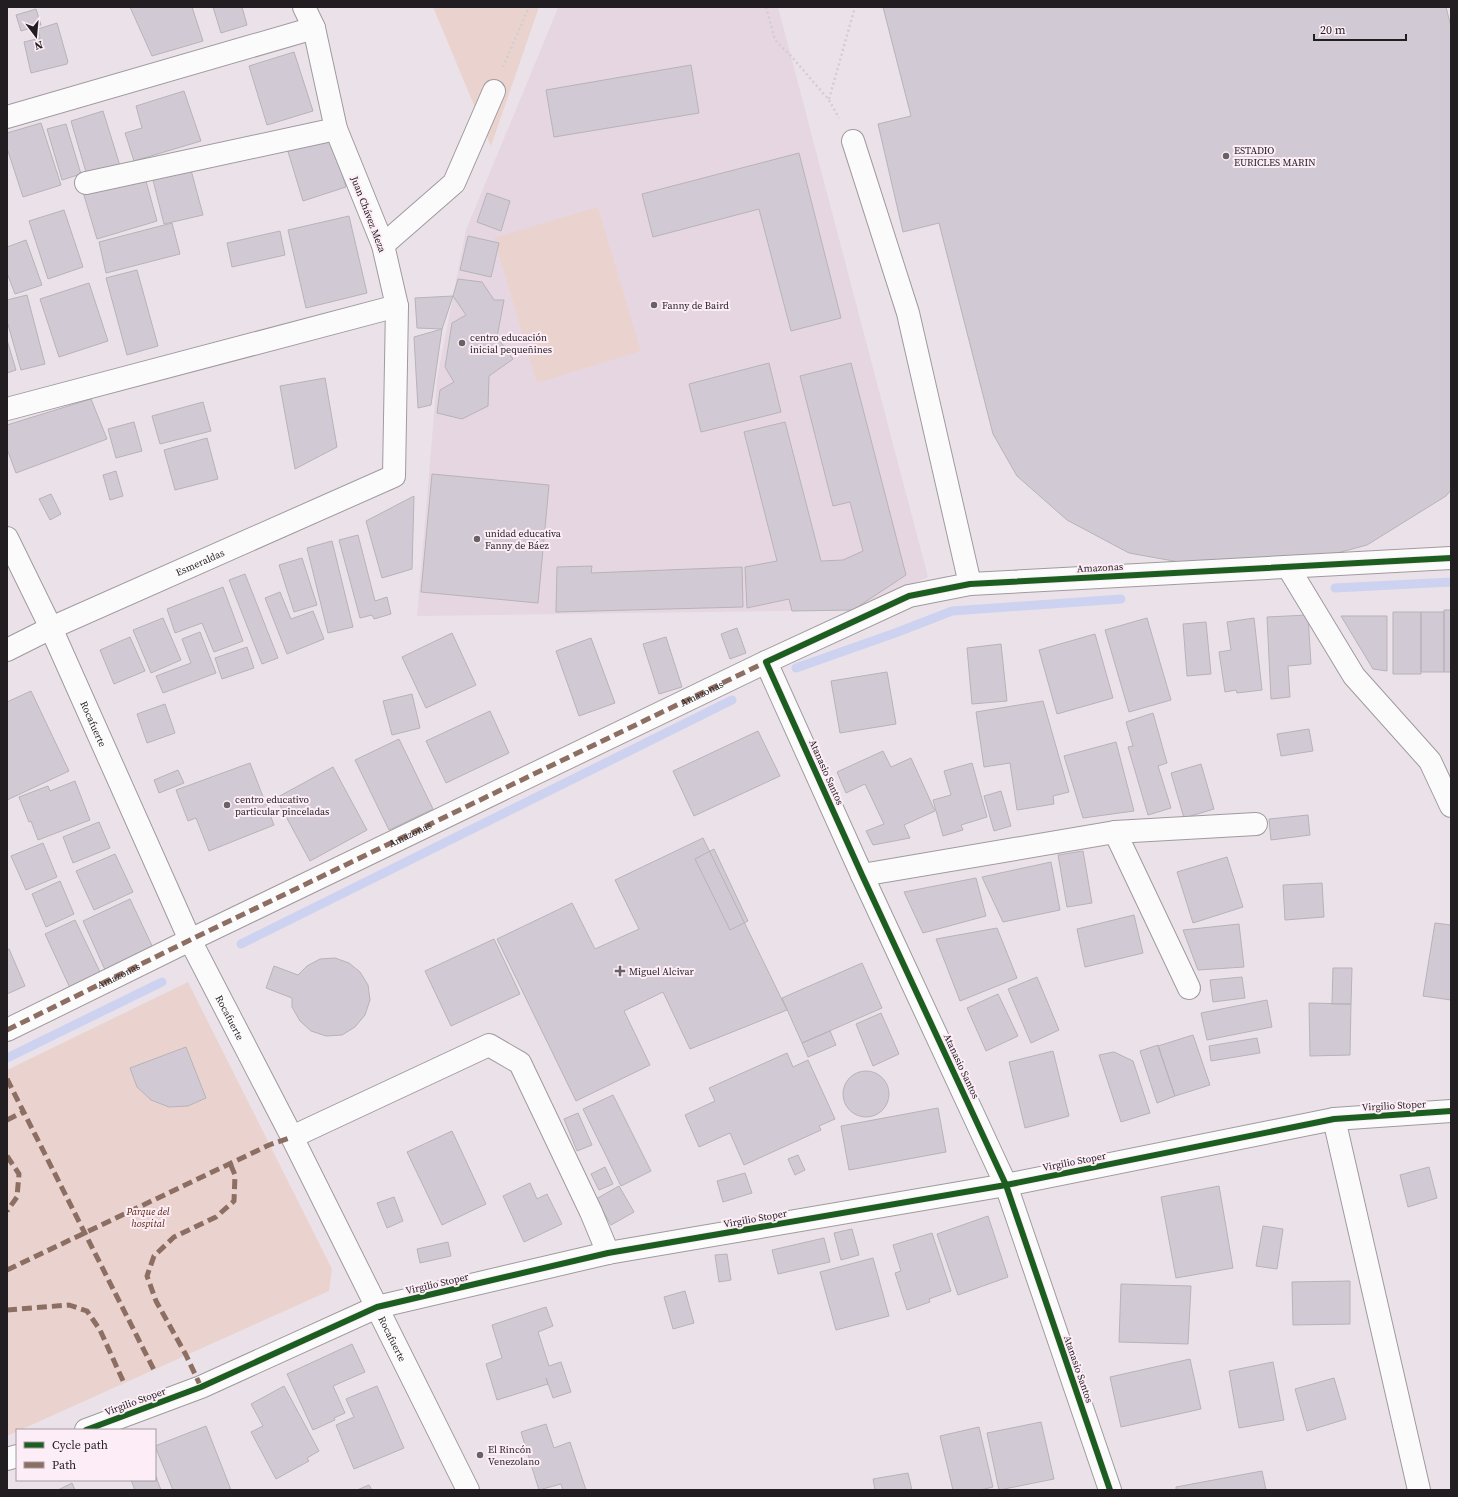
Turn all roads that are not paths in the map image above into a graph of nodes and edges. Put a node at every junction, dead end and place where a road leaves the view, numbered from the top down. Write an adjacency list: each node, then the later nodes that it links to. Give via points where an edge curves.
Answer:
1 (304, 7): 2 (street, Juan Chávez Meza)
2 (314, 28): 4 (street); 5 (street, Juan Chávez Meza)
3 (494, 91): 8 (street, via 454,183)
4 (7, 117)
5 (336, 129): 7 (street); 8 (street, Juan Chávez Meza)
6 (853, 141): 15 (street, via 908,313)
7 (86, 183)
8 (383, 245): 9 (street, Juan Chávez Meza)
9 (397, 306): 10 (street); 11 (street, Juan Chávez Meza)
10 (7, 409)
11 (394, 476): 16 (street, Esmeraldas)
12 (7, 538): 16 (street, Rocafuerte)
13 (1447, 553): 14 (street, Amazonas)
14 (1288, 567): 15 (street, Amazonas); 19 (street, via 1354,676 1430,761)
15 (970, 584): 18 (street, Amazonas, via 909,596)
16 (51, 628): 17 (street, Esmeraldas); 23 (street, Rocafuerte)
17 (7, 650)
18 (766, 662): 22 (street, Atanasio Santos); 23 (street, Amazonas)
19 (1451, 806)
20 (1256, 824): 21 (street)
21 (1115, 832): 22 (street); 24 (street)
22 (862, 875): 29 (street, Atanasio Santos)
23 (190, 940): 25 (street, Amazonas); 28 (street, Rocafuerte)
24 (1188, 988)
25 (7, 1030)
26 (1451, 1111): 27 (street, Virgilio Stoper)
27 (1334, 1119): 29 (street, Virgilio Stoper); 35 (street)
28 (292, 1137): 30 (street, via 490,1045 520,1063); 31 (street, Rocafuerte)
29 (1006, 1185): 30 (street, Virgilio Stoper); 34 (street, Atanasio Santos)
30 (608, 1252): 31 (street, Virgilio Stoper)
31 (377, 1307): 32 (street, Virgilio Stoper, via 201,1387); 33 (street, Rocafuerte)
32 (89, 1429)
33 (468, 1490)
34 (1110, 1490)
35 (1419, 1490)

